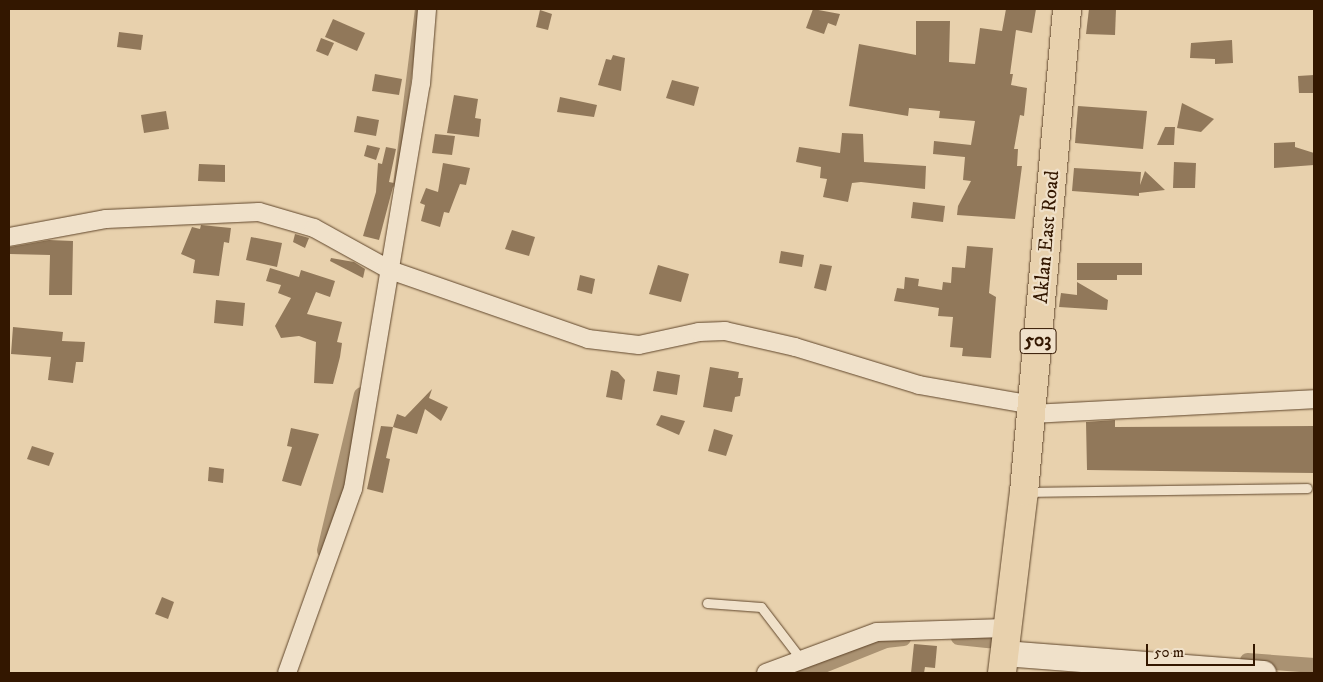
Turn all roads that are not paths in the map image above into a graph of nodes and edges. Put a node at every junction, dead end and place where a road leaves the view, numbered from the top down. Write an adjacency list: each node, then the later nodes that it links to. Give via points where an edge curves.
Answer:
1 (427, 9): 4 (street, via 421,84)
2 (1067, 9): 6 (main road, Aklan East Road / 503)
3 (9, 237): 4 (street, via 106,218 260,212 314,228)
4 (390, 270): 6 (street, via 588,339 640,345 699,332 725,331 795,347 919,384); 12 (street, via 353,489)
5 (1314, 399): 6 (street)
6 (1032, 410): 8 (main road, Aklan East Road / 503)
7 (1307, 488): 8 (lane)
8 (1024, 492): 10 (main road, Aklan East Road / 503)
9 (707, 603): 11 (lane, via 761,607)
10 (1004, 651): 11 (street, via 892,629); 14 (street)
11 (800, 658): 13 (street)
12 (287, 673)
13 (766, 673)
14 (1263, 673)

